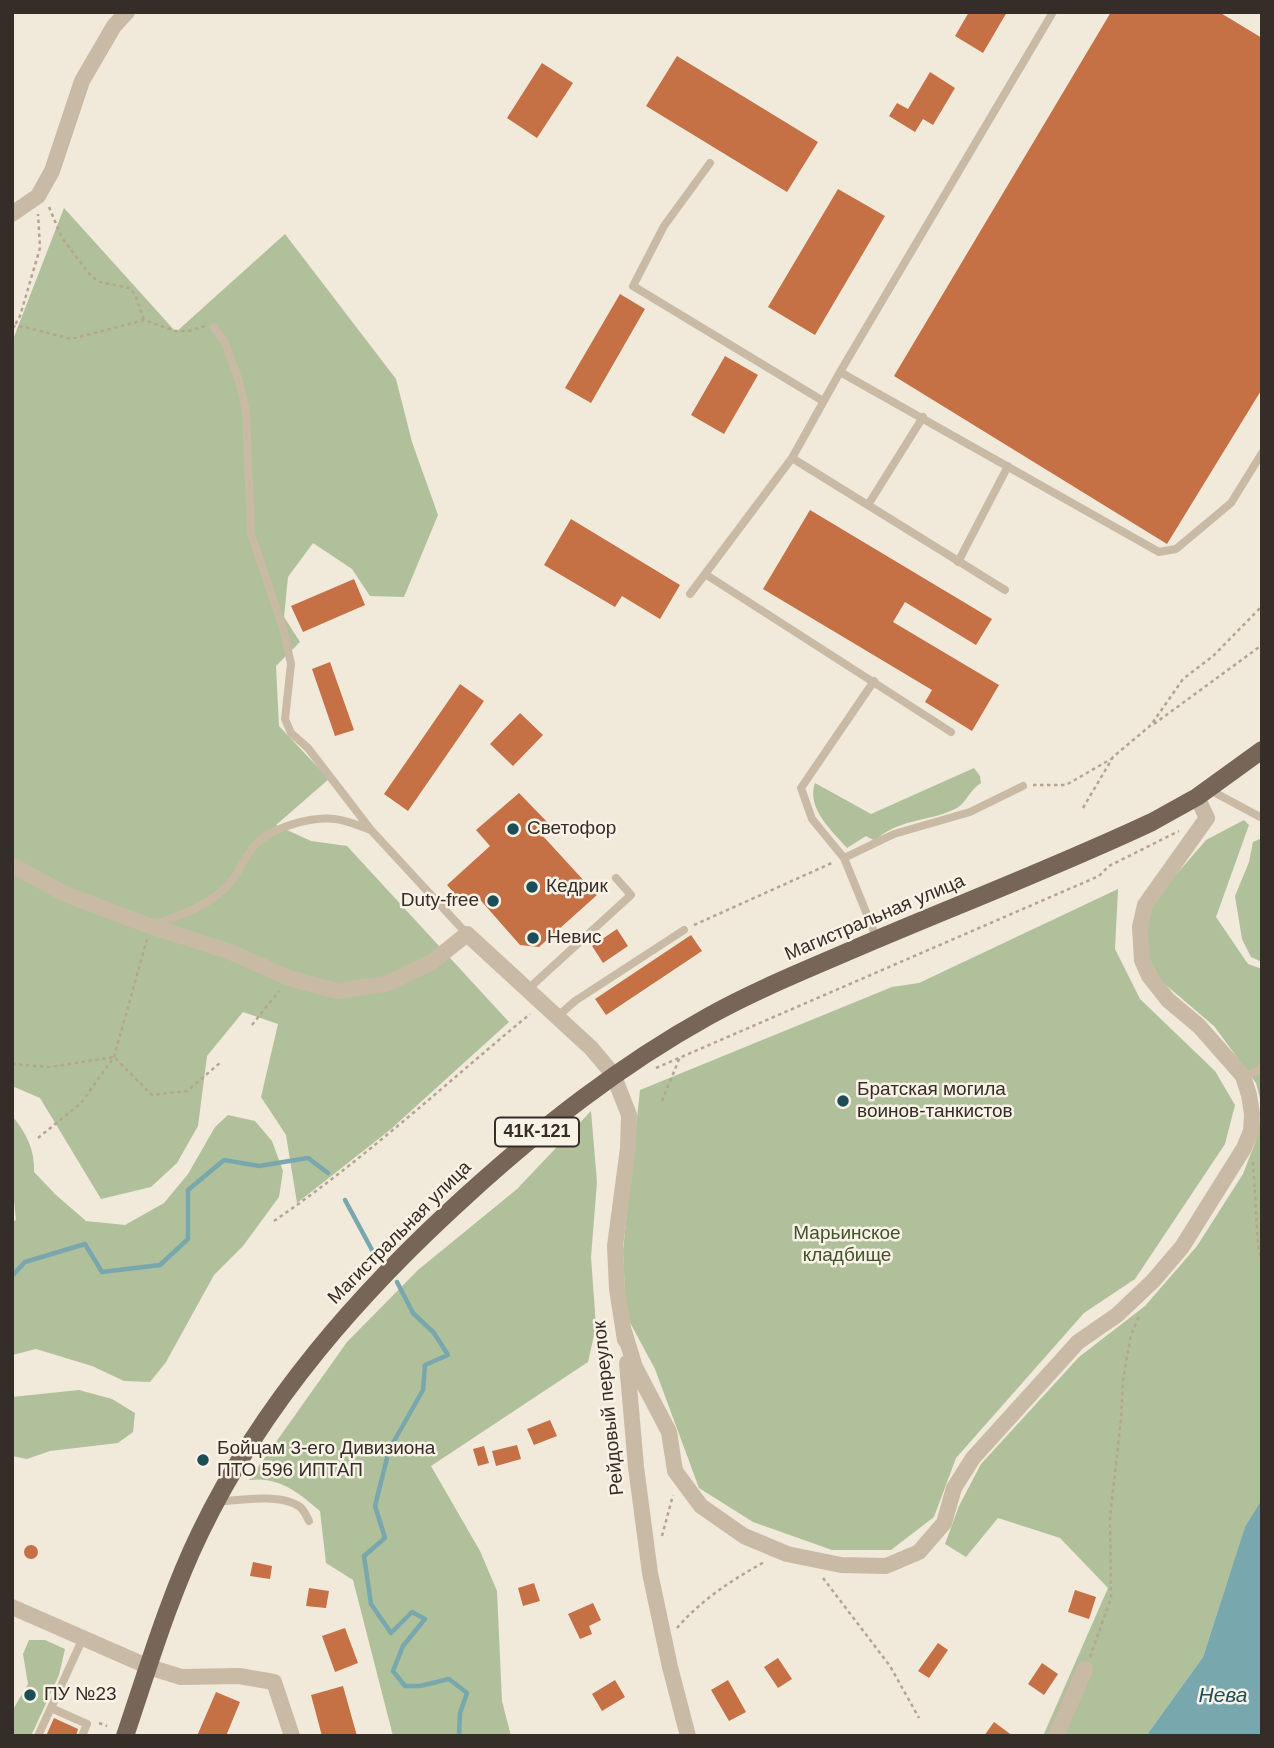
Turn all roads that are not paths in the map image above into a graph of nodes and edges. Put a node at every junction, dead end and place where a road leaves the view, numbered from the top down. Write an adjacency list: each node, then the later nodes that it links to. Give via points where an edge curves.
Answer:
1 (127, 12): 4 (street, via 82,81 52,170 39,193)
2 (1053, 12): 6 (lane)
3 (710, 163): 7 (lane, via 664,226 632,286)
4 (12, 214)
5 (214, 327): 23 (lane, via 225,343 246,411 251,534 291,664 285,719 291,733 308,748)
6 (840, 372): 7 (lane); 8 (lane)
7 (823, 401): 10 (lane)
8 (923, 417): 11 (lane); 12 (lane)
9 (1262, 453): 11 (lane, via 1231,503 1176,549 1159,552)
10 (792, 458): 12 (lane); 14 (lane)
11 (1008, 466): 13 (lane)
12 (868, 505): 13 (lane)
13 (958, 562): 15 (lane)
14 (705, 574): 16 (lane); 17 (lane)
15 (1005, 590)
16 (690, 594)
17 (874, 681): 18 (lane); 24 (lane, via 801,788 812,819)
18 (951, 732)
19 (1262, 750): 21 (main road, 41К-121)
20 (1023, 786): 24 (lane, via 970,812 894,834)
21 (1202, 793): 22 (lane); 30 (main road, Магистральная улица / 41К-121, via 1112,841); 35 (street, via 1207,817 1145,905 1140,927 1142,960 1168,1000 1199,1026)
22 (1262, 818)
23 (371, 830): 27 (lane, via 334,819 272,832 255,845 230,883 213,897 192,911); 29 (lane)
24 (844, 858): 30 (lane)
25 (12, 865): 27 (street, via 65,894)
26 (615, 878): 31 (lane, via 631,895)
27 (150, 926): 29 (street, via 337,991 386,984 432,962)
28 (684, 930): 32 (lane)
29 (467, 934): 31 (street, Рейдовый переулок)
30 (877, 939): 34 (main road, Магистральная улица / 41К-121, via 708,1016)
31 (527, 990): 32 (street, Рейдовый переулок)
32 (557, 1017): 34 (street, Рейдовый переулок)
33 (1262, 1066): 35 (lane)
34 (613, 1074): 36 (street, Рейдовый переулок, via 629,1115 615,1246); 37 (main road, Магистральная улица / 41К-121, via 524,1143 382,1276 289,1388)
35 (1243, 1076): 36 (street, via 1250,1094 1251,1131 1182,1247 1117,1315 1078,1342 973,1458 954,1488 944,1523 919,1552 886,1566 841,1565 787,1554 744,1536 701,1506 675,1471 668,1432 635,1367)
36 (624, 1331): 48 (street, Рейдовый переулок, via 650,1573)
37 (216, 1502): 38 (lane, via 286,1501 302,1507); 41 (main road, Магистральная улица / 41К-121, via 184,1567)
38 (309, 1521)
39 (12, 1607): 40 (street)
40 (83, 1638): 41 (street); 43 (lane)
41 (149, 1667): 46 (main road, Магистральная улица / 41К-121); 47 (street, via 181,1677 239,1676 274,1682)
42 (1085, 1669): 49 (street)
43 (51, 1708): 44 (lane); 45 (lane, via 87,1724)
44 (38, 1736)
45 (82, 1736)
46 (125, 1736)
47 (292, 1736)
48 (688, 1736)
49 (1056, 1736)

